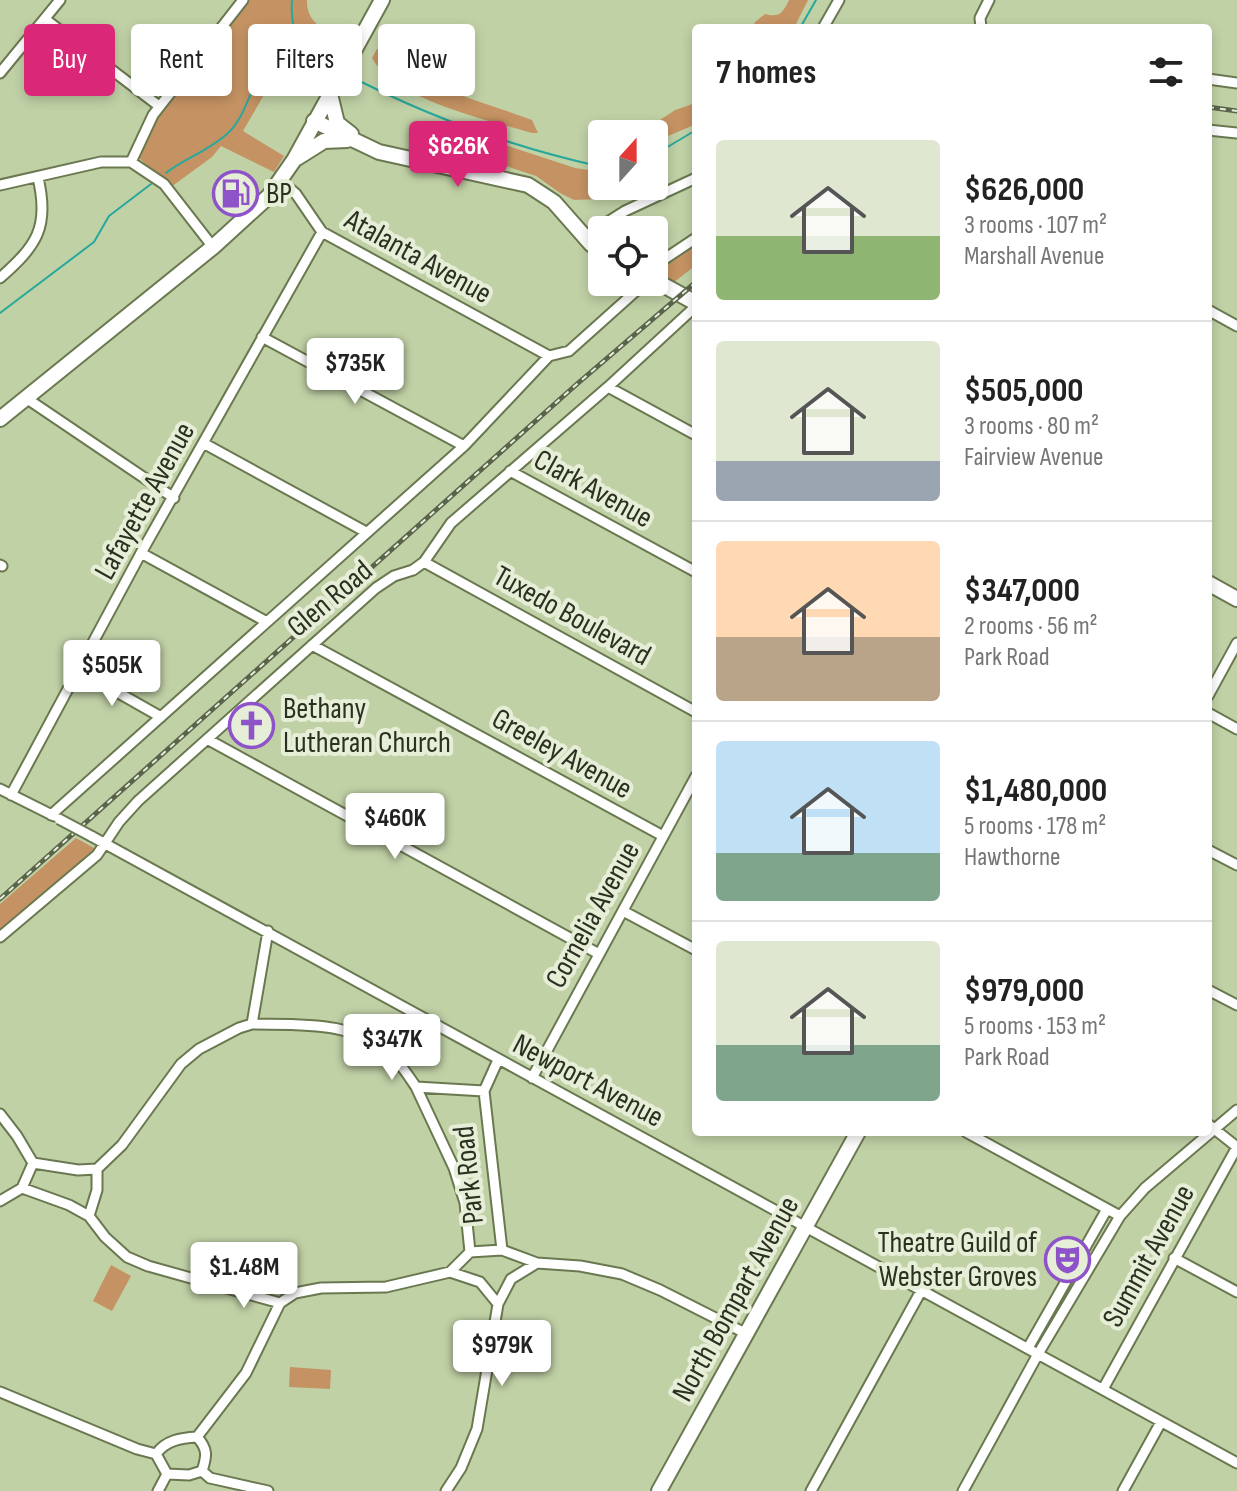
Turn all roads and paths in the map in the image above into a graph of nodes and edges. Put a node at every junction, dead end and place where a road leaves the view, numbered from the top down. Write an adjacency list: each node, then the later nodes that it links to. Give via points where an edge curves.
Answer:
1 (60, 0): 6 (street)
2 (243, 0): 15 (street)
3 (382, 0): 9 (street)
4 (839, 0): 7 (street)
5 (989, 0): 8 (street)
6 (45, 19): 10 (street); 15 (street)
7 (825, 24)
8 (981, 24)
9 (362, 36)
10 (0, 73)
11 (1212, 80): 12 (street)
12 (1237, 83)
13 (328, 96): 16 (street)
14 (331, 96): 20 (street, via 337,123)
15 (159, 106): 22 (street)
16 (314, 121): 19 (street); 21 (street)
17 (1212, 130): 18 (street)
18 (1237, 133)
19 (352, 141): 20 (street); 21 (street, via 324,141)
20 (379, 152): 28 (street, via 528,185 554,202)
21 (294, 160): 25 (street)
22 (131, 162): 23 (street, via 101,162); 31 (street, via 164,184)
23 (38, 178): 26 (street); 33 (street, via 43,213 38,234)
24 (692, 180): 28 (street)
25 (281, 181): 27 (street, Atalanta Avenue); 31 (street)
26 (0, 185)
27 (322, 232): 40 (street, Lafayette Avenue); 41 (street, Atalanta Avenue)
28 (584, 237): 29 (street)
29 (588, 241)
30 (692, 241): 32 (street)
31 (213, 247): 43 (street)
32 (668, 257)
33 (0, 278)
34 (668, 288): 36 (street)
35 (630, 296): 41 (street, Glen Road, via 569,351)
36 (692, 302)
37 (692, 308): 42 (street, Glen Road)
38 (1212, 312): 39 (street)
39 (1237, 326)
40 (262, 337): 46 (street, Lafayette Avenue); 47 (street)
41 (549, 356): 47 (street, Glen Road)
42 (608, 387): 45 (street); 48 (street, Glen Road)
43 (26, 398): 44 (street); 49 (street)
44 (0, 419)
45 (692, 433)
46 (205, 444): 49 (street, Lafayette Avenue); 50 (street)
47 (464, 446): 50 (street, Glen Road)
48 (510, 471): 52 (street, Glen Road, via 451,523); 53 (street, Clark Avenue)
49 (174, 498): 51 (street, Lafayette Avenue)
50 (366, 532): 56 (street, Glen Road)
51 (141, 553): 56 (street); 59 (street, Lafayette Avenue)
52 (424, 562): 58 (street, Glen Road, via 376,588); 61 (street, Tuxedo Boulevard)
53 (692, 570)
54 (1212, 585): 55 (street)
55 (1237, 599)
56 (267, 622): 63 (street, Glen Road)
57 (1237, 643): 60 (street)
58 (312, 645): 65 (street, Glen Road); 70 (street, Greeley Avenue)
59 (80, 671): 63 (street); 68 (street, Lafayette Avenue)
60 (1212, 689)
61 (692, 710)
62 (1212, 715): 64 (street)
63 (161, 717): 69 (street, Glen Road)
64 (1237, 729)
65 (207, 739): 71 (street, Glen Road, via 138,801); 78 (street)
66 (692, 783): 70 (street, Cornelia Avenue)
67 (0, 789): 68 (street, Newport Avenue)
68 (11, 795): 69 (street, Newport Avenue)
69 (55, 817): 71 (street, Newport Avenue, bridge)
70 (663, 836): 74 (street, Cornelia Avenue)
71 (106, 844): 75 (street, Newport Avenue); 76 (street, Glen Road)
72 (1212, 852): 73 (street)
73 (1237, 865)
74 (623, 911): 77 (street); 78 (street, Cornelia Avenue)
75 (268, 931): 81 (street); 82 (street, Newport Avenue)
76 (0, 937)
77 (692, 948)
78 (599, 954): 83 (street, Cornelia Avenue)
79 (1212, 992): 80 (street)
80 (1237, 1005)
81 (252, 1024): 84 (street, Park Road, via 360,1033 393,1057); 94 (street, via 199,1049 181,1064 122,1145)
82 (498, 1060): 83 (street, Newport Avenue); 85 (street, Park Road)
83 (532, 1078): 100 (street, Newport Avenue)
84 (416, 1087): 85 (street, Park Road); 102 (street, Park Road, via 454,1168 465,1203)
85 (484, 1091): 101 (street, Park Road)
86 (1237, 1110): 88 (street, Summit Avenue)
87 (0, 1114): 93 (street)
88 (1212, 1126): 92 (street)
89 (856, 1136): 100 (street, North Bompart Avenue)
90 (973, 1136): 97 (street)
91 (1201, 1136): 99 (street, Summit Avenue)
92 (1237, 1147): 103 (street, Summit Avenue)
93 (33, 1163): 94 (street); 95 (street)
94 (97, 1169): 98 (street)
95 (22, 1188): 96 (street); 98 (street)
96 (0, 1201)
97 (1107, 1209): 99 (street); 111 (street)
98 (89, 1216): 108 (street, via 127,1257)
99 (1120, 1216): 111 (street, Summit Avenue)
100 (805, 1226): 106 (street, Newport Avenue); 110 (street, North Bompart Avenue)
101 (502, 1250): 102 (street); 104 (street, Park Road)
102 (470, 1252): 105 (street, Park Road)
103 (1174, 1258): 107 (street); 112 (street, Summit Avenue)
104 (537, 1263): 109 (street, via 511,1279); 110 (street, Park Road, via 622,1274)
105 (450, 1272): 108 (street, via 386,1287 321,1288 295,1293); 109 (street, via 480,1282)
106 (921, 1291): 111 (street, Newport Avenue); 124 (street)
107 (1237, 1292)
108 (280, 1303): 115 (street, via 246,1373)
109 (498, 1304): 122 (street, via 477,1429)
110 (745, 1333): 123 (street, North Bompart Avenue)
111 (1033, 1351): 112 (street, Newport Avenue); 125 (street, Summit Avenue)
112 (1103, 1389): 114 (street, Newport Avenue)
113 (0, 1393): 116 (street)
114 (1161, 1422): 117 (street, Newport Avenue); 126 (street)
115 (197, 1437): 116 (street, via 180,1438); 118 (street, via 206,1447)
116 (156, 1454): 119 (street)
117 (1237, 1463)
118 (202, 1471): 119 (street); 121 (street, via 210,1478)
119 (167, 1474): 120 (street)
120 (158, 1491)
121 (268, 1491)
122 (446, 1491)
123 (659, 1491)
124 (811, 1491)
125 (963, 1491)
126 (1123, 1491)

